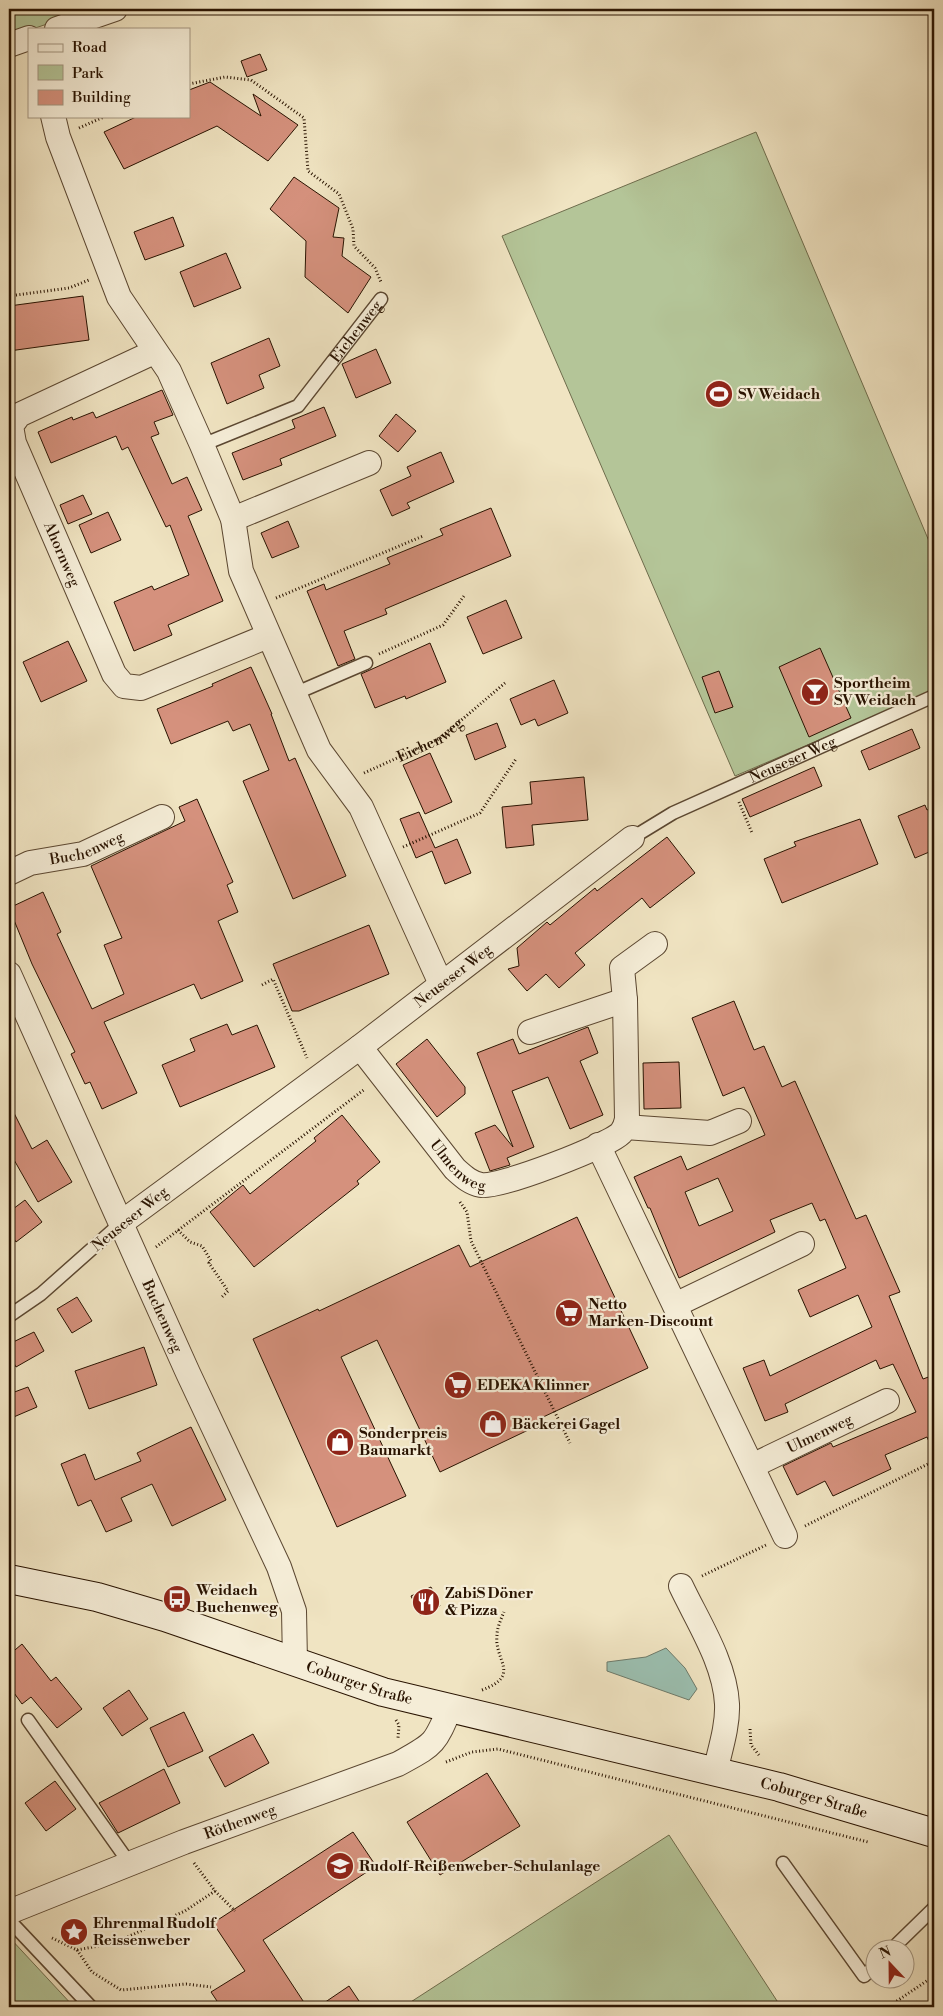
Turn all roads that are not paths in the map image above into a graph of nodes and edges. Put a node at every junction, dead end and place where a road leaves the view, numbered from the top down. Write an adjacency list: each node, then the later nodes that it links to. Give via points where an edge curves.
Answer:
1 (115, 9): 2 (street)
2 (60, 28)
3 (55, 126): 5 (street, via 108,272 119,297)
4 (381, 299): 6 (lane, Eichenweg, via 298,406)
5 (154, 352): 6 (street, via 169,371); 9 (street, Ahornweg, via 19,415 11,426 14,443 114,674 124,686 141,688)
6 (202, 445): 8 (street)
7 (369, 463): 8 (street)
8 (233, 519): 9 (street, via 241,571)
9 (268, 636): 11 (street)
10 (366, 663): 11 (lane)
11 (294, 694): 17 (street, via 319,750 361,807)
12 (934, 696): 14 (lane, Neuseser Weg, via 673,813)
13 (162, 817): 15 (street, Buchenweg, via 83,854 30,863)
14 (632, 838): 17 (street, Neuseser Weg)
15 (9, 873)
16 (655, 944): 19 (street, via 622,968)
17 (441, 984): 21 (street, Neuseser Weg)
18 (11, 986): 25 (street, Buchenweg)
19 (625, 1000): 20 (street); 23 (street)
20 (530, 1032)
21 (360, 1047): 24 (street, Ulmenweg, via 455,1169 470,1182 490,1185 526,1176); 25 (street, Neuseser Weg)
22 (739, 1121): 23 (street, via 710,1133)
23 (625, 1127): 24 (street, Ulmenweg, via 614,1138)
24 (598, 1145): 27 (street)
25 (121, 1223): 28 (lane, Neuseser Weg, via 41,1294); 34 (street, Buchenweg, via 279,1567 294,1610)
26 (802, 1244): 27 (street)
27 (675, 1306): 30 (street)
28 (9, 1316)
29 (887, 1401): 30 (street, Ulmenweg)
30 (752, 1466): 31 (street)
31 (785, 1536)
32 (9, 1579): 34 (main road, Coburger Straße, via 98,1597)
33 (681, 1586): 37 (street, via 717,1662 726,1698 726,1722)
34 (295, 1662): 35 (main road, Coburger Straße, via 383,1692)
35 (450, 1708): 37 (main road, Coburger Straße); 40 (street, Röthenweg, via 437,1739 398,1764)
36 (28, 1720): 40 (lane)
37 (715, 1772): 38 (main road, Coburger Straße, via 779,1787)
38 (923, 1830)
39 (783, 1863): 45 (lane, via 864,1976)
40 (130, 1864): 43 (street, Röthenweg)
41 (934, 1908): 44 (lane)
42 (9, 1920): 43 (lane)
43 (14, 1922): 46 (lane)
44 (903, 1938)
45 (866, 1974)
46 (91, 2007)

